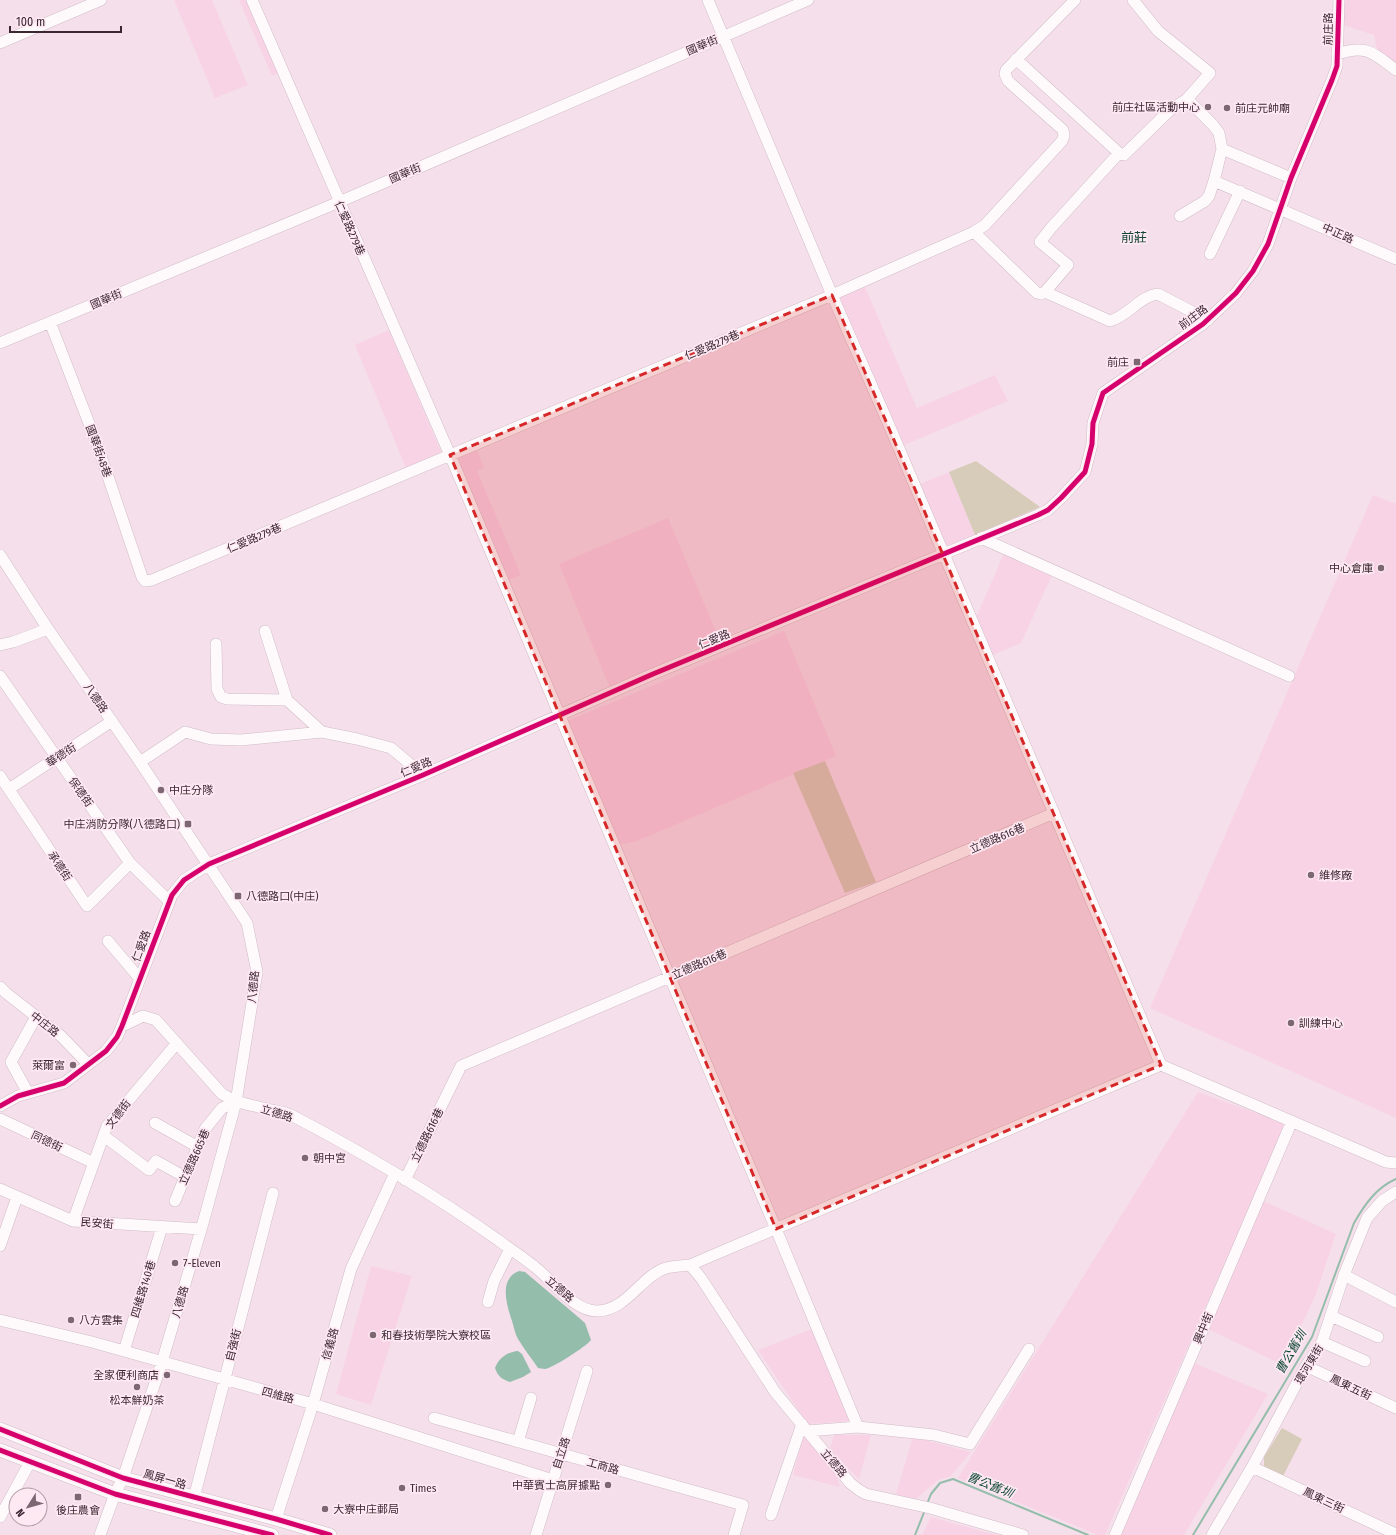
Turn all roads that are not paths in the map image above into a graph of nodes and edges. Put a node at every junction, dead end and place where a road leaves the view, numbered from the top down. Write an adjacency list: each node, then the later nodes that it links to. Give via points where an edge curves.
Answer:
1 (101, 0): 9 (street)
2 (252, 0): 19 (street, 仁愛路279巷)
3 (708, 0): 8 (street)
4 (808, 0): 8 (street, 國華街)
5 (1075, 0): 11 (street)
6 (1133, 0): 13 (street, via 1158,31 1210,73)
7 (1339, 0): 10 (street, 前庄路)
8 (723, 36): 19 (street, 國華街); 26 (street)
9 (0, 43)
10 (1337, 54): 12 (street, via 1352,49 1364,49); 16 (street, 前庄路, via 1337,66 1332,80)
11 (1016, 59): 15 (street); 22 (street, 仁愛路279巷, via 1006,70 1008,80 1063,130 1064,136 985,225)
12 (1396, 70)
13 (1187, 99): 14 (street, via 1219,133); 15 (street, via 1169,111 1128,151 1124,154)
14 (1222, 149): 16 (street); 17 (street)
15 (1119, 153): 25 (street, via 1040,242 1068,265)
16 (1291, 178): 20 (street, 前庄路)
17 (1214, 181): 18 (street, 中正路); 21 (street, via 1205,201)
18 (1240, 191): 20 (street, 中正路); 23 (street)
19 (339, 202): 28 (street, 國華街); 30 (street, 仁愛路279巷)
20 (1280, 208): 24 (street, 中正路); 27 (street, 前庄路, via 1268,244 1252,271 1236,293)
21 (1180, 216)
22 (974, 232): 25 (street, 前庄路, via 1037,293); 26 (street, 仁愛路279巷)
23 (1210, 254)
24 (1396, 259)
25 (1045, 292): 27 (street, 前庄路, via 1110,320 1117,319 1151,295 1158,294)
26 (832, 295): 30 (street, 仁愛路279巷); 32 (street)
27 (1208, 320): 31 (street, 前庄路, via 1103,393 1093,423 1092,444 1085,472 1061,498 1038,515)
28 (50, 322): 29 (street, 國華街); 34 (street, 國華街48巷, via 142,577)
29 (0, 343)
30 (450, 455): 34 (street, 仁愛路279巷); 42 (street, 仁愛路279巷)
31 (981, 538): 32 (street, 前庄路); 40 (street)
32 (944, 554): 42 (street, 仁愛路, via 653,674); 50 (street)
33 (0, 555): 35 (street, 八德路)
34 (146, 581)
35 (48, 628): 38 (street); 43 (street, 八德路)
36 (265, 631): 41 (street)
37 (216, 644): 41 (street, via 217,690 220,697)
38 (0, 645)
39 (0, 676): 45 (street, 保德街)
40 (1289, 676)
41 (288, 700): 44 (street)
42 (559, 716): 47 (street, 仁愛路); 55 (street, 仁愛路279巷)
43 (112, 721): 45 (street, 華德街); 46 (street, 八德路)
44 (322, 732): 46 (street, via 241,740 211,738 185,732); 47 (street, via 391,748)
45 (57, 758): 49 (street, 華德街); 51 (street, 保德街)
46 (140, 762): 52 (street, 八德路)
47 (422, 775): 52 (street, 仁愛路)
48 (0, 776): 49 (street, 承德街)
49 (9, 789): 51 (street, 承德街, via 87,906)
50 (1054, 813): 55 (street, 立德路616巷); 62 (street)
51 (130, 863): 53 (street, 保德街)
52 (209, 864): 53 (street, 仁愛路, via 184,880); 64 (street, 八德路, via 247,923 257,972)
53 (169, 901): 56 (street, 仁愛路)
54 (108, 941): 56 (street)
55 (669, 977): 75 (street, 立德路616巷, via 461,1066); 84 (street, 仁愛路279巷)
56 (140, 978): 59 (street, 仁愛路)
57 (2, 994): 58 (street, 中庄路)
58 (36, 1017): 61 (street, 中庄路, via 61,1036); 63 (street, via 11,1062)
59 (122, 1026): 60 (street, 立德路, via 142,1016 156,1020); 61 (street, 仁愛路, via 113,1044)
60 (177, 1043): 64 (street, 立德路, via 222,1094); 69 (street, 文德街, via 107,1126)
61 (88, 1064): 63 (street, 仁愛路, via 64,1083)
62 (1161, 1065): 67 (street); 84 (street)
63 (28, 1093): 65 (street, 仁愛路, via 8,1100)
64 (236, 1102): 70 (street, 立德路665巷, via 222,1108 205,1129); 73 (street, 立德路, via 289,1114); 83 (street, 八德路)
65 (0, 1106)
66 (0, 1119): 71 (street, 同德街)
67 (1292, 1121): 72 (street, via 1386,1162); 128 (street, 興中街)
68 (155, 1123): 70 (street)
69 (104, 1136): 71 (street, 文德街); 74 (street, via 149,1170 156,1161)
70 (198, 1147): 74 (street, 立德路665巷)
71 (94, 1163): 81 (street, 文德街)
72 (1396, 1163)
73 (395, 1173): 75 (street, 立德路); 103 (street, 信義路, via 351,1269)
74 (185, 1177): 80 (street, 立德路665巷)
75 (405, 1180): 86 (street, 立德路)
76 (0, 1189): 79 (street, 民安街)
77 (1396, 1192): 88 (street, 環河東街, via 1382,1201 1367,1218)
78 (273, 1193): 101 (street, 自強街)
79 (17, 1197): 81 (street, 民安街); 85 (street)
80 (175, 1201)
81 (73, 1221): 82 (street, 民安街)
82 (162, 1227): 83 (street, 民安街); 96 (street, 四維路140巷)
83 (201, 1229): 98 (street, 八德路)
84 (776, 1229): 87 (street); 107 (street, 仁愛路279巷)
85 (0, 1243)
86 (510, 1249): 87 (street, 立德路, via 536,1267 569,1299 582,1307 597,1311 619,1304 665,1268); 89 (street, via 494,1281)
87 (690, 1266): 106 (street, 立德路, via 701,1278 775,1392)
88 (1344, 1275): 90 (street); 91 (street, 環河東街)
89 (488, 1302)
90 (1396, 1302)
91 (1331, 1316): 93 (street); 94 (street, 環河東街)
92 (0, 1320): 96 (street, 四維路)
93 (1378, 1337)
94 (1322, 1342): 97 (street); 99 (street, 環河東街)
95 (1029, 1349): 107 (street, via 970,1444 934,1435)
96 (124, 1352): 98 (street, 四維路)
97 (1365, 1361)
98 (162, 1362): 101 (street, 四維路); 114 (street, 八德路)
99 (1306, 1366): 104 (street, 鳳東五街); 113 (street, 環河東街)
100 (587, 1370): 111 (street, 自立路)
101 (225, 1380): 103 (street, 四維路); 117 (street, 自強街)
102 (531, 1398): 109 (street)
103 (313, 1404): 115 (street, 四維路); 120 (street, 信義路)
104 (1396, 1408)
105 (434, 1418): 109 (street, 工商路)
106 (804, 1427): 107 (street); 118 (street); 127 (street, 立德路, via 850,1483 866,1494 925,1507)
107 (858, 1427)
108 (0, 1429): 114 (main road, 鳳屏一路)
109 (518, 1442): 111 (street, 工商路)
110 (0, 1450): 112 (main road)
111 (561, 1455): 115 (street, 自立路); 126 (street, 工商路, via 743,1505)
112 (30, 1462): 116 (main road); 119 (street)
113 (1252, 1466): 121 (street, 鳳東三街); 129 (street, 環河東街)
114 (123, 1478): 116 (street, 八德路); 117 (main road, 鳳屏一路)
115 (553, 1480): 125 (street, 自立路)
116 (115, 1494): 122 (street, 八德路); 123 (main road)
117 (194, 1498): 120 (main road, 鳳屏一路)
118 (771, 1515)
119 (0, 1517)
120 (276, 1519): 124 (main road, 鳳屏一路)
121 (1396, 1534)
122 (100, 1535)
123 (272, 1535)
124 (330, 1535)
125 (536, 1535)
126 (734, 1535)
127 (1022, 1535)
128 (1114, 1535)
129 (1212, 1535)

